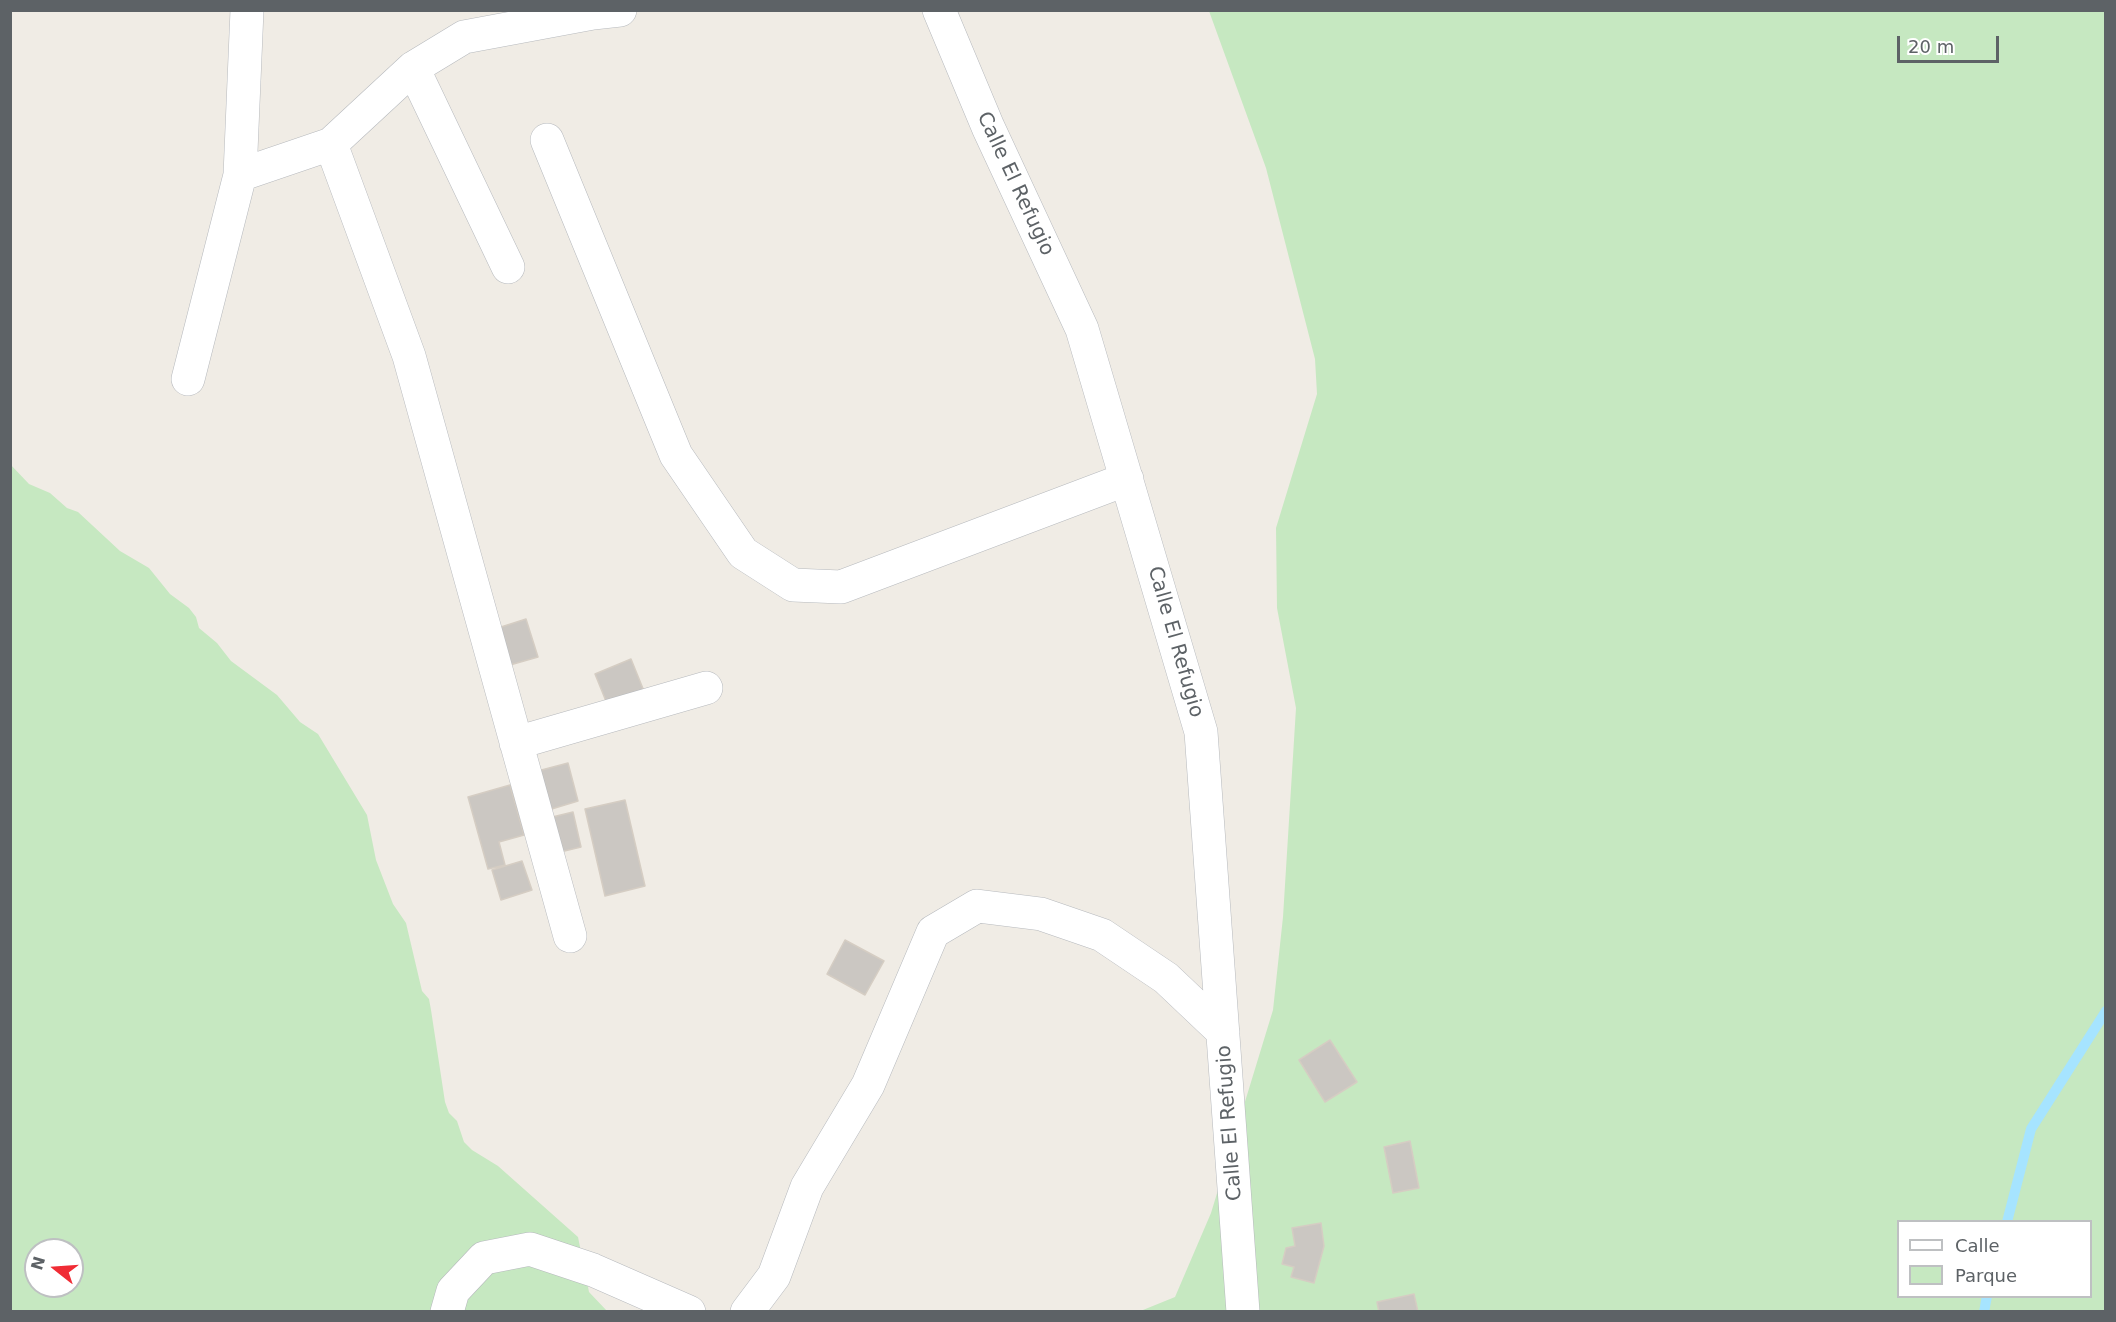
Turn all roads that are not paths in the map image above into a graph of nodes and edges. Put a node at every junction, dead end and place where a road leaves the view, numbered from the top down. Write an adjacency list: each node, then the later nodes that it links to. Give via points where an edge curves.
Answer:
1 (247, 10): 7 (street)
2 (620, 10): 4 (street, via 464,37)
3 (939, 10): 10 (street, Calle El Refugio, via 988,127 1082,329)
4 (412, 68): 6 (street); 8 (street)
5 (547, 140): 10 (street, via 676,455 743,553 793,585 841,587)
6 (331, 144): 7 (street); 12 (street, via 409,356)
7 (240, 175): 9 (street)
8 (508, 267)
9 (188, 379)
10 (1127, 479): 14 (street, Calle El Refugio, via 1201,732)
11 (706, 688): 12 (street)
12 (516, 743): 13 (street)
13 (570, 936)
14 (1223, 1032): 17 (street, via 1166,978 1102,935 1041,914 977,906 933,932 868,1085 807,1187 774,1276); 18 (street, Calle El Refugio)
15 (447, 1311): 16 (street, via 453,1292 484,1257 530,1249 593,1270)
16 (689, 1311)
17 (747, 1311)
18 (1243, 1311)

